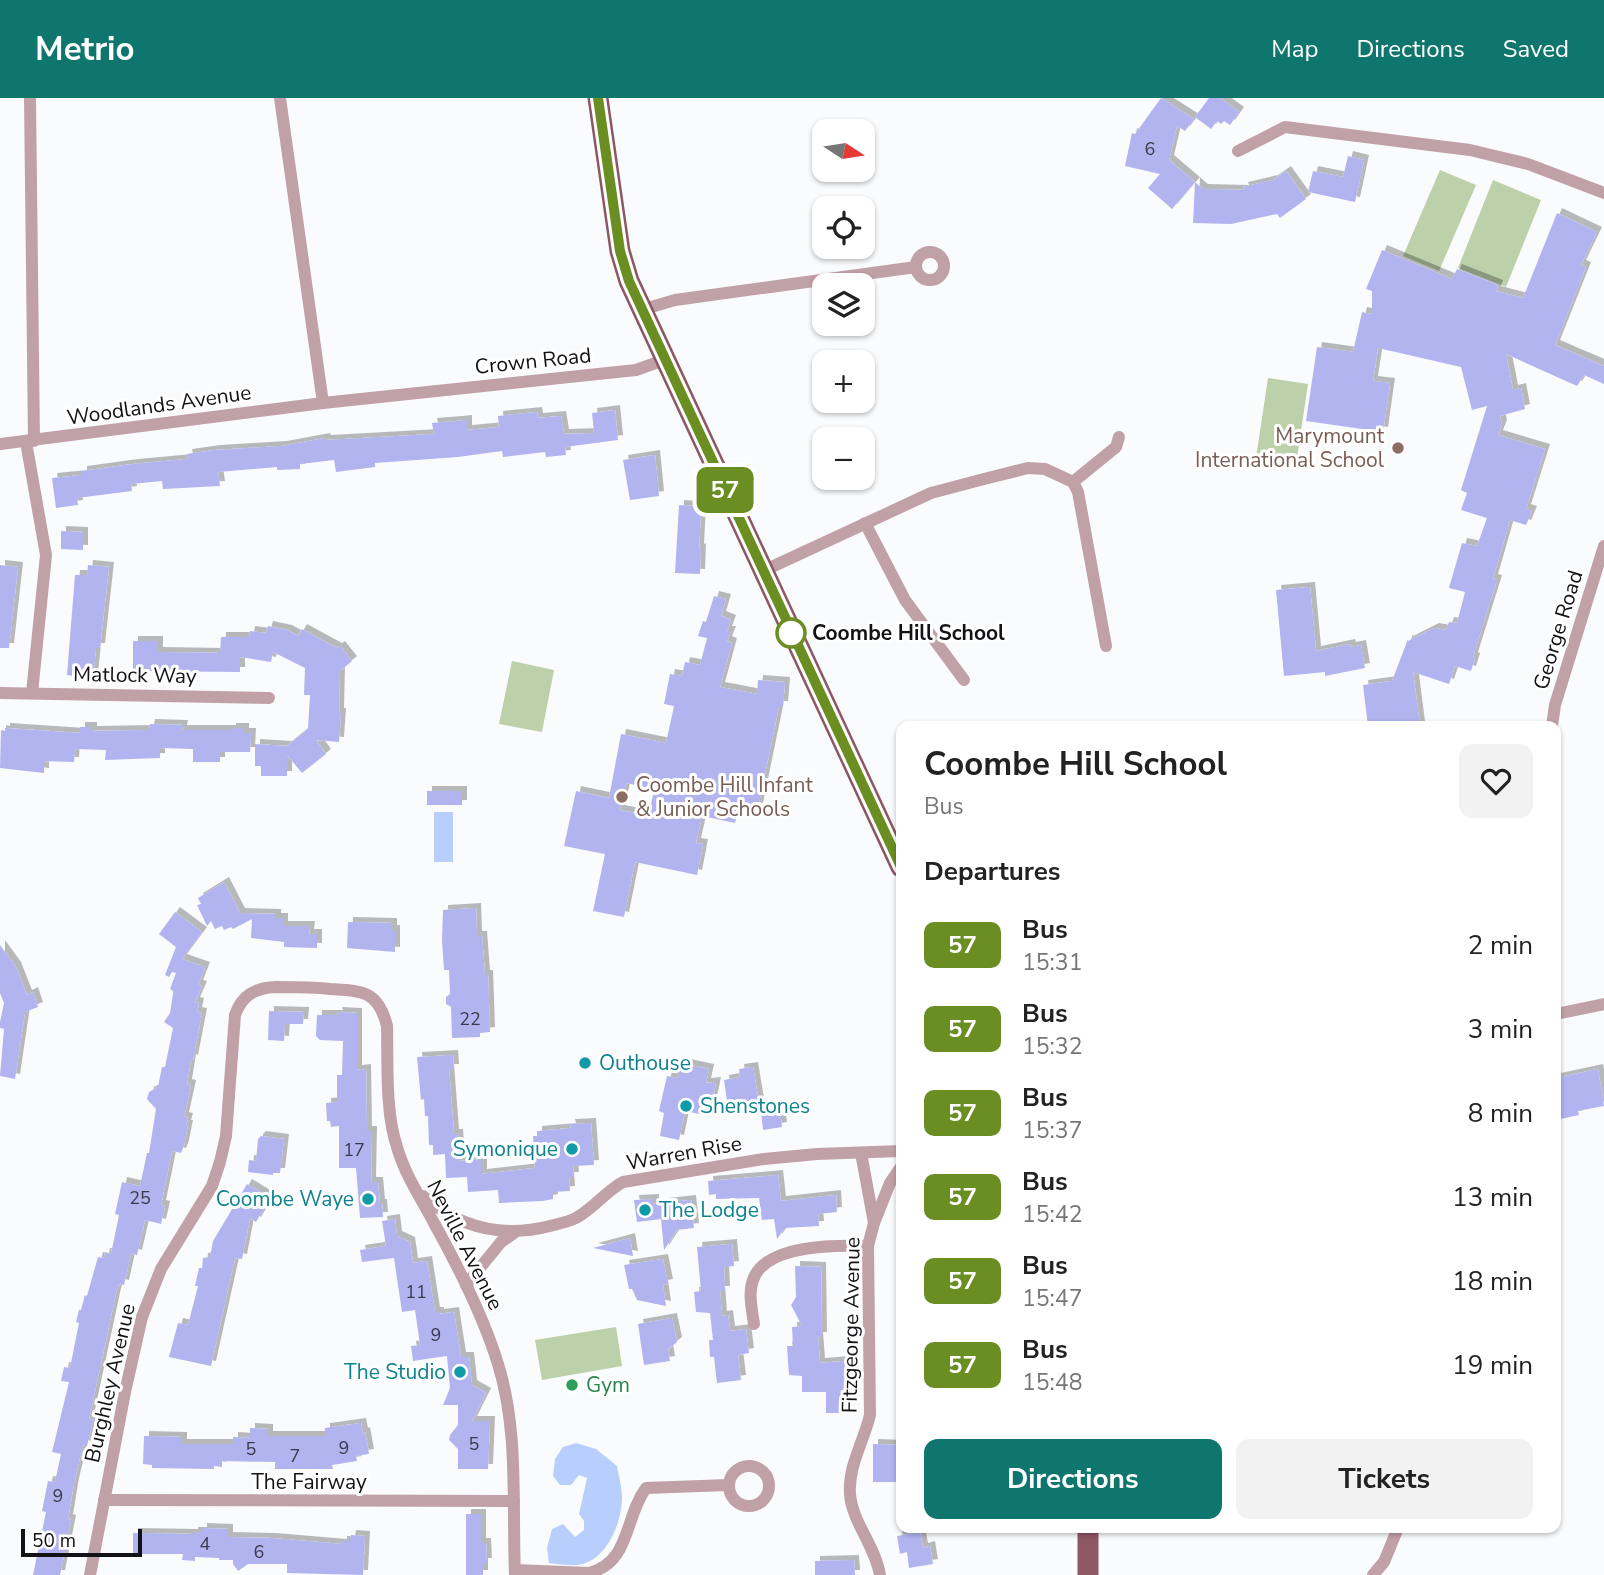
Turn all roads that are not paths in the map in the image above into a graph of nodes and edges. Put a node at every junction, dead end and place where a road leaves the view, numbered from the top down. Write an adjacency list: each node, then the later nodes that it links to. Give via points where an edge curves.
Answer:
1 (30, 98): 12 (street)
2 (280, 98): 10 (street)
3 (598, 98): 7 (main road, via 620,251)
4 (1238, 151): 5 (street, via 1285,127 1470,150 1528,164)
5 (1604, 193)
6 (916, 267): 7 (street, via 675,300)
7 (641, 310): 8 (main road)
8 (664, 360): 9 (street, Crown Road, via 636,370); 17 (main road)
9 (405, 394): 10 (street, Woodlands Avenue)
10 (323, 403): 12 (street, Woodlands Avenue)
11 (1119, 437): 14 (street, via 1116,447)
12 (30, 442): 13 (street, Woodlands Avenue); 21 (street, via 46,555)
13 (0, 444)
14 (1073, 482): 15 (street, via 1045,469 1028,468 931,493); 18 (street, via 1082,505)
15 (865, 523): 17 (street); 19 (street, via 905,600)
16 (1604, 546): 23 (street, George Road)
17 (763, 571): 24 (main road)
18 (1106, 646)
19 (964, 680)
20 (0, 692): 21 (street, Matlock Way)
21 (32, 693): 22 (street, Matlock Way)
22 (268, 698)
23 (1553, 721)
24 (896, 856)
25 (314, 987): 31 (street, Neville Avenue, via 366,993 384,1012 393,1132); 38 (street, Burghley Avenue, via 264,988 239,1003 220,1162 212,1186 161,1269 142,1317)
26 (1604, 1004): 27 (street)
27 (1561, 1013)
28 (896, 1151): 29 (street, Warren Rise)
29 (861, 1153): 32 (street, Fitzgeorge Avenue); 33 (street, Warren Rise, via 764,1159 623,1182 574,1220)
30 (896, 1174): 32 (street)
31 (415, 1189): 33 (street, Warren Rise, via 462,1221); 35 (street, Neville Avenue)
32 (874, 1223): 34 (street, Fitzgeorge Avenue)
33 (514, 1233): 35 (street)
34 (868, 1246): 36 (street, via 808,1249 762,1265 752,1281); 44 (street, Fitzgeorge Avenue, via 870,1415 852,1469 850,1494)
35 (466, 1285): 39 (street, Neville Avenue, via 505,1387)
36 (754, 1324)
37 (728, 1485): 42 (street, via 646,1488 622,1549 597,1572)
38 (104, 1500): 39 (street, The Fairway); 43 (street, Burghley Avenue)
39 (514, 1501): 42 (street, Neville Avenue)
40 (1088, 1533): 45 (main road)
41 (1396, 1533): 46 (street)
42 (515, 1572)
43 (90, 1575)
44 (880, 1575)
45 (1088, 1575)
46 (1373, 1575)

